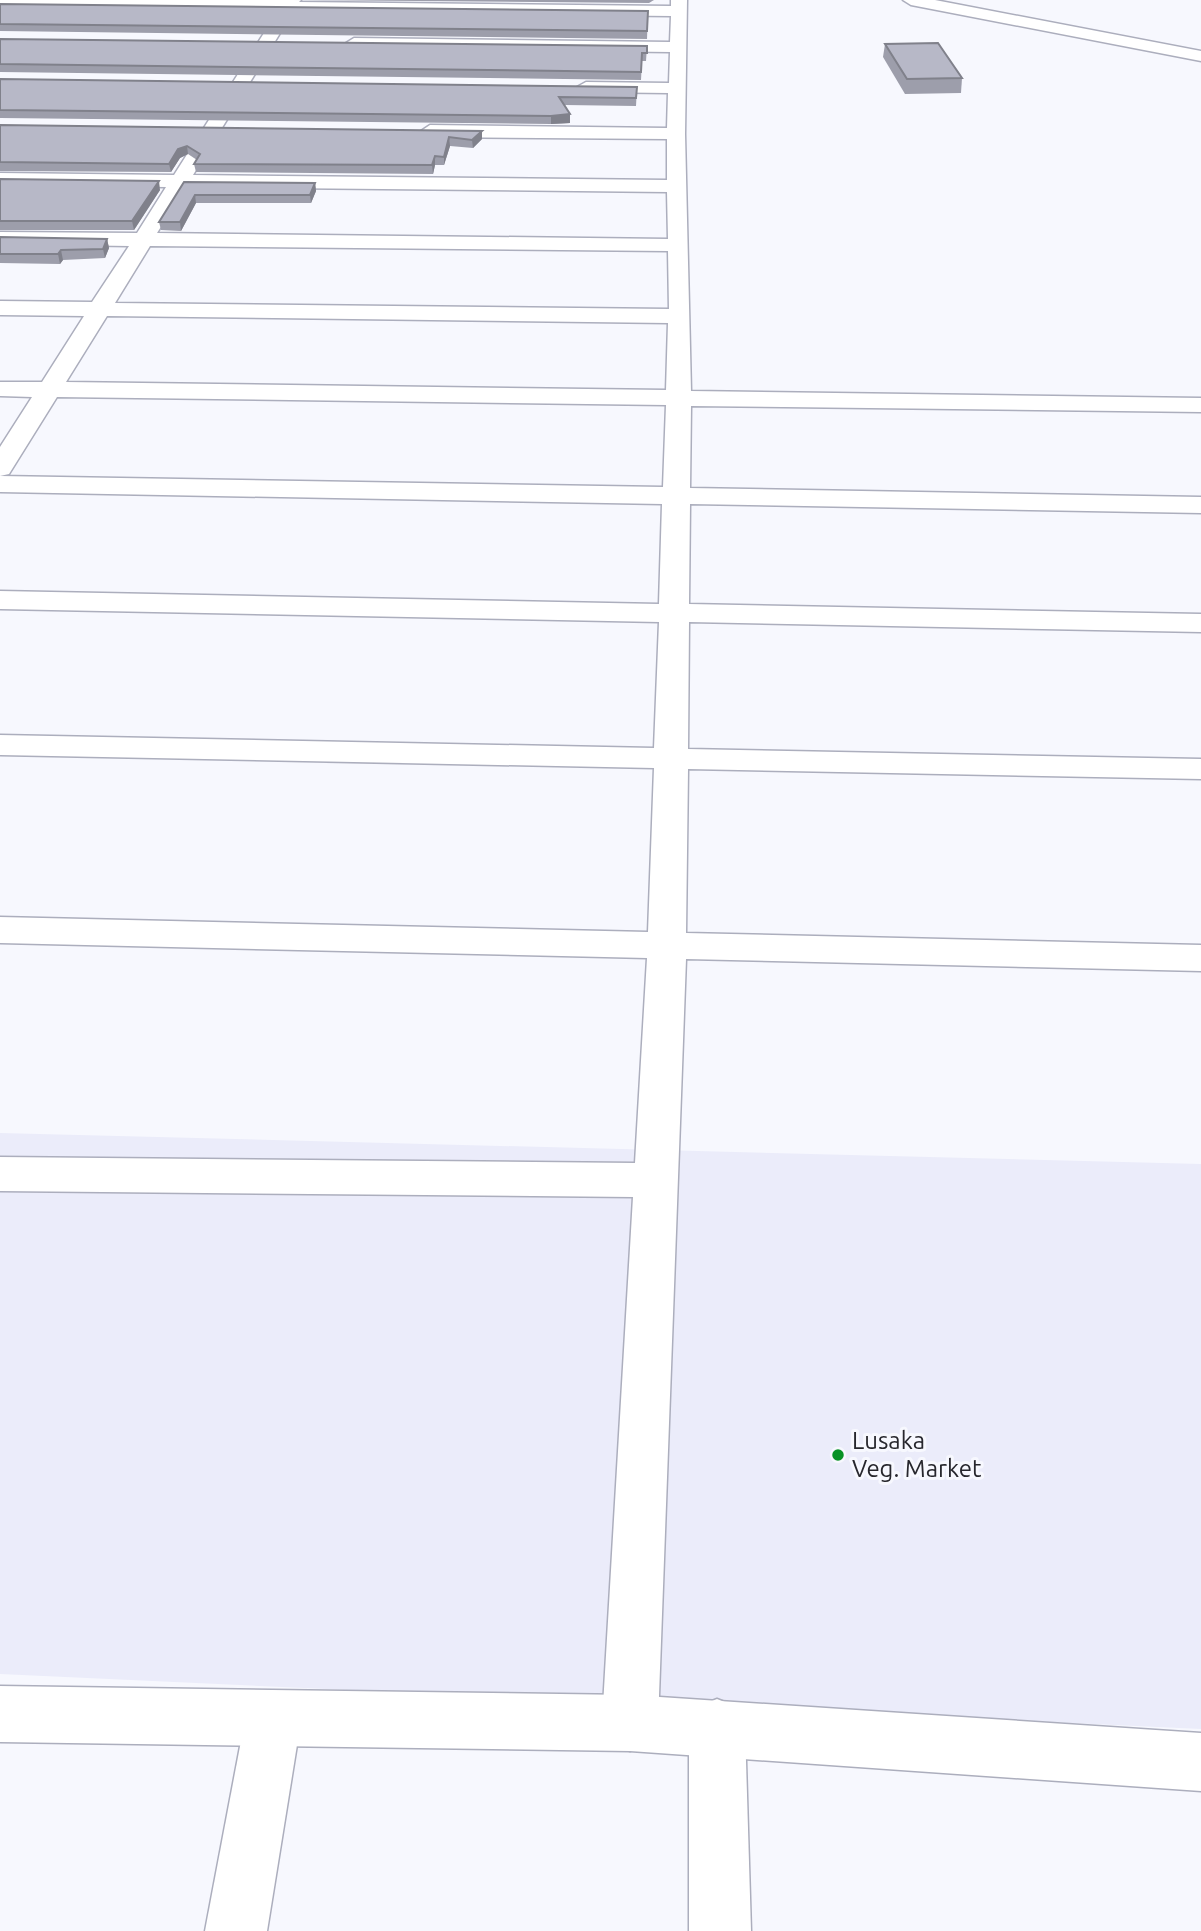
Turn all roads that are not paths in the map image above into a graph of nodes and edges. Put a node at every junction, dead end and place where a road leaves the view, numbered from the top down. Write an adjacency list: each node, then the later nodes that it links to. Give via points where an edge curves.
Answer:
1 (911, 0): 9 (street)
2 (0, 4): 3 (street)
3 (291, 4): 4 (street); 5 (street)
4 (680, 5): 8 (street)
5 (258, 42): 6 (street); 10 (street)
6 (293, 42)
7 (334, 43): 8 (street)
8 (678, 47): 13 (street)
9 (1201, 56)
10 (232, 84): 11 (street); 15 (street)
11 (266, 84)
12 (568, 87): 13 (street)
13 (679, 88): 18 (street)
14 (185, 128): 15 (street)
15 (211, 128): 16 (street); 20 (street)
16 (239, 129)
17 (416, 131): 18 (street)
18 (676, 134): 21 (street)
19 (0, 178): 20 (street)
20 (178, 182): 21 (street); 23 (street)
21 (676, 186): 24 (street)
22 (0, 238): 23 (street)
23 (144, 240): 24 (street); 26 (street)
24 (677, 245): 27 (street)
25 (0, 308): 26 (street)
26 (99, 309): 27 (street); 29 (street)
27 (680, 316): 30 (street)
28 (0, 389): 29 (street)
29 (49, 390): 30 (street); 32 (street)
30 (679, 398): 31 (street); 34 (street)
31 (1201, 405)
32 (0, 468)
33 (0, 484): 34 (street)
34 (676, 497): 35 (street); 37 (street)
35 (1201, 505)
36 (0, 600): 37 (street)
37 (673, 614): 38 (street); 40 (street)
38 (1201, 624)
39 (0, 745): 40 (street)
40 (673, 761): 41 (street); 43 (street)
41 (1201, 769)
42 (0, 930): 43 (street)
43 (667, 945): 44 (street); 46 (street)
44 (1201, 958)
45 (0, 1174): 46 (street)
46 (657, 1180): 49 (street)
47 (0, 1714): 48 (street)
48 (272, 1720): 49 (street); 52 (street)
49 (630, 1723): 50 (street)
50 (717, 1727): 51 (street); 53 (street)
51 (1201, 1762)
52 (236, 1931)
53 (720, 1931)

